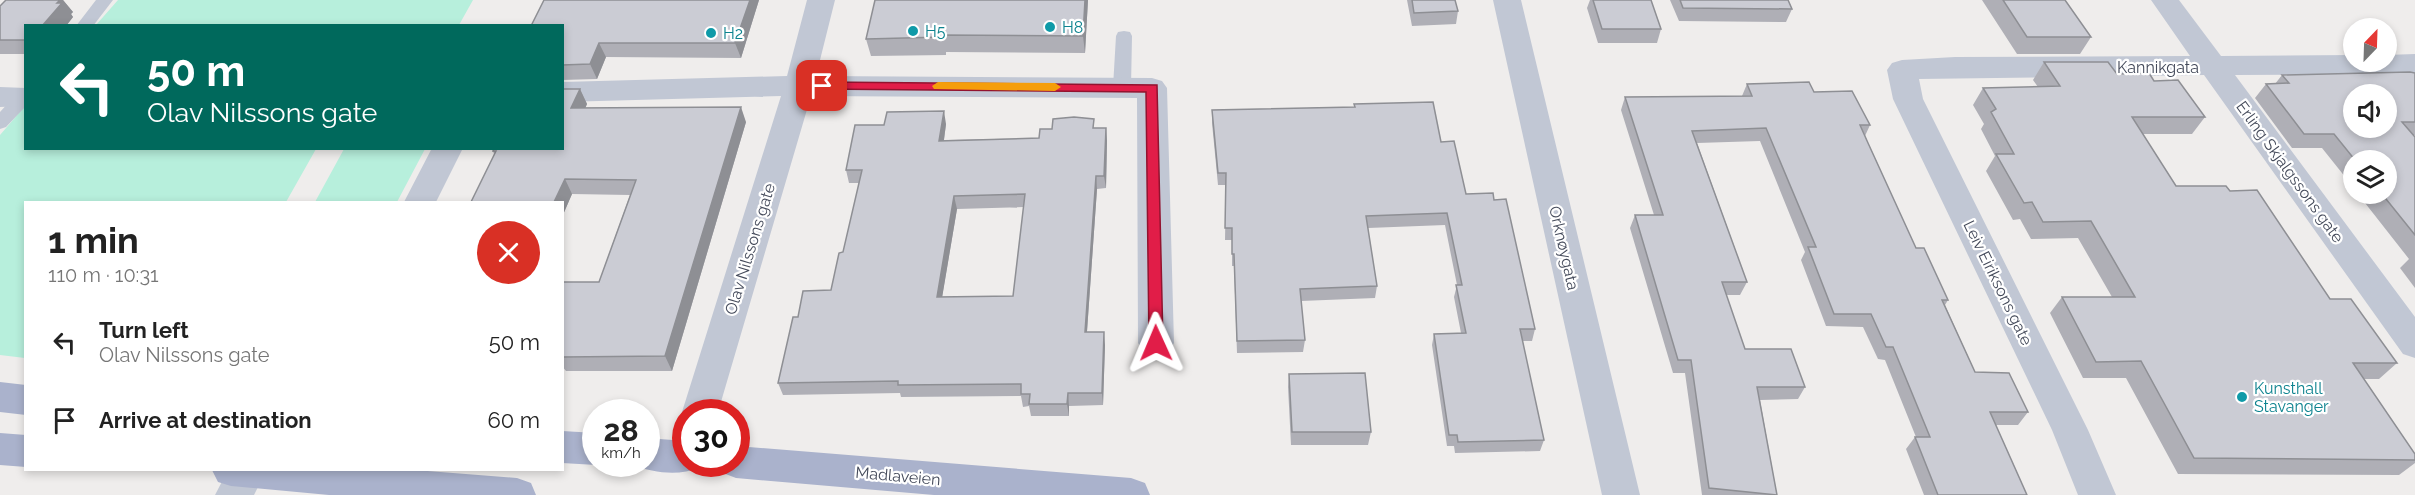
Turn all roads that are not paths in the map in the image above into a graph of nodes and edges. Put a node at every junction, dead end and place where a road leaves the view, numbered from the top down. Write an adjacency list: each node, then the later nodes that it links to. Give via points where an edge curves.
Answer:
1 (105, 0): 5 (lane)
2 (822, 0): 10 (street, Olav Nilssons gate)
3 (1507, 0): 30 (street, Orknøygata)
4 (2165, 0): 8 (street, Erling Skjalgssons gate)
5 (86, 24)
6 (1124, 36): 11 (lane)
7 (2415, 64): 8 (street, Kannikgata)
8 (2214, 67): 9 (street, Kannikgata); 18 (street, Erling Skjalgssons gate)
9 (1902, 70): 31 (street, Leiv Eiriksons gate, via 1908,99 2070,430)
10 (799, 86): 11 (street); 12 (street); 20 (street, Olav Nilssons gate)
11 (1122, 87): 17 (street, via 1152,88)
12 (564, 92)
13 (16, 96): 14 (lane)
14 (0, 123)
15 (447, 150): 16 (street)
16 (421, 201)
17 (1156, 343)
18 (2415, 344)
19 (0, 397): 21 (main road)
20 (704, 399)
21 (24, 400)
22 (564, 447): 23 (main road)
23 (582, 448)
24 (0, 449): 25 (main road)
25 (24, 451)
26 (750, 463): 29 (main road, Madlaveien)
27 (237, 478): 28 (main road)
28 (517, 495)
29 (1131, 495)
30 (1621, 495)
31 (2097, 495)

